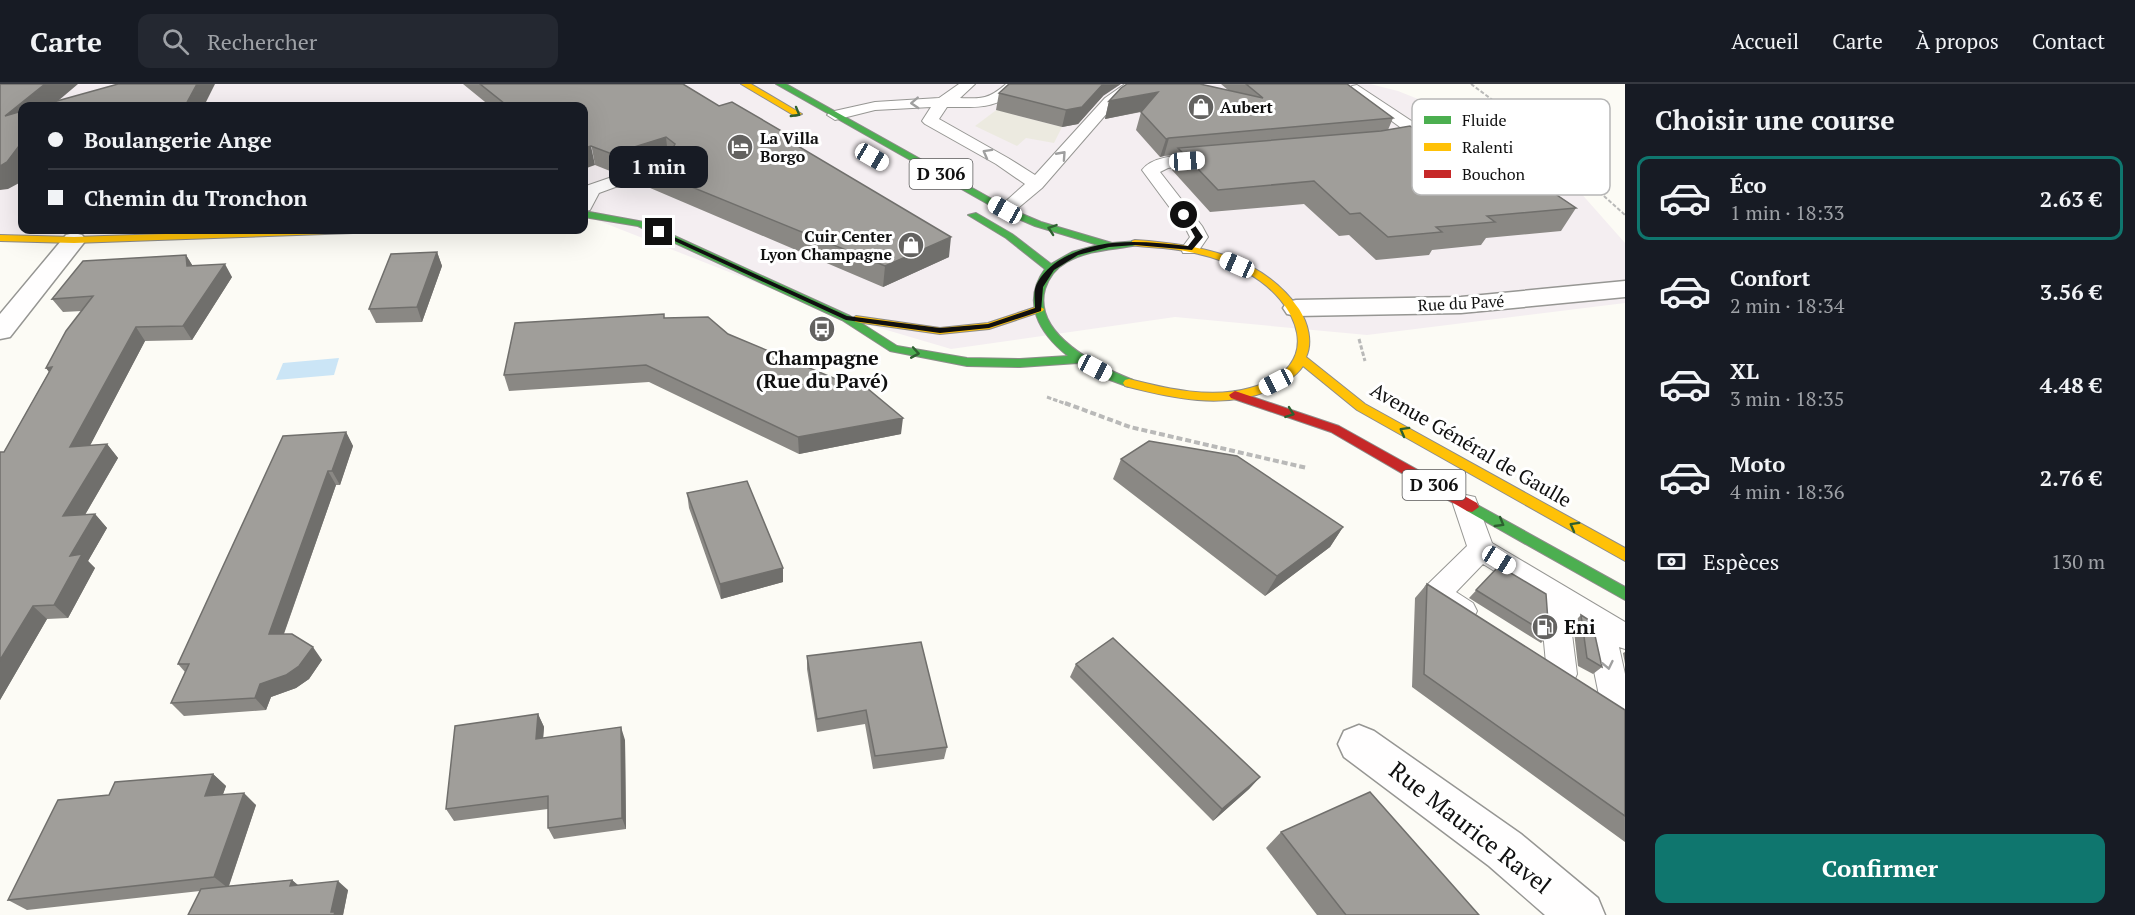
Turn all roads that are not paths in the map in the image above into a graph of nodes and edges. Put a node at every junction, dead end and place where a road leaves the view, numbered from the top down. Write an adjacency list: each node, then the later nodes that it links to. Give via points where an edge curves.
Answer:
1 (745, 84): 11 (main road, one-way to 11)
2 (780, 84): 10 (main road, D 306)
3 (968, 84): 9 (lane)
4 (1014, 84): 9 (lane, via 999,98 980,103)
5 (1122, 84): 8 (lane)
6 (1133, 84): 8 (lane)
7 (1357, 89): 12 (lane, via 1408,125 1407,139)
8 (1110, 101): 15 (lane, one-way to 8)
9 (942, 102): 10 (lane, one-way to 10, via 875,106); 15 (lane, one-way to 9, via 930,121)
10 (835, 115): 18 (main road, D 306)
11 (805, 119)
12 (1371, 146)
13 (1222, 158): 24 (lane, via 1164,163 1150,170 1196,230 1199,237)
14 (668, 163): 16 (lane, via 592,190)
15 (1036, 184): 18 (lane)
16 (588, 198)
17 (958, 206): 25 (main road, D 306, via 1009,236)
18 (1005, 210): 23 (main road, D 306, one-way to 18)
19 (588, 215): 29 (main road, via 641,224)
20 (281, 234): 22 (main road)
21 (0, 238): 22 (main road)
22 (74, 240): 30 (street)
23 (1109, 245): 24 (main road, via 1153,244); 25 (main road, via 1076,253)
24 (1190, 249): 27 (main road, via 1253,272 1278,289)
25 (1052, 269): 28 (main road, via 1039,287)
26 (1625, 289): 27 (street, Rue du Pavé, via 1461,305)
27 (1296, 308): 32 (main road, via 1308,342)
28 (1039, 309): 29 (main road, via 989,326 940,331); 31 (main road, via 1052,334)
29 (846, 318): 31 (main road, one-way to 31, via 894,350 967,362)
30 (0, 331)
31 (1078, 359): 33 (main road, via 1112,377 1152,390 1194,396)
32 (1303, 360): 33 (main road, via 1288,376 1273,384); 36 (main road, Avenue Général de Gaulle / D 306, one-way to 32, via 1361,407)
33 (1234, 395): 34 (main road, D 306, one-way to 34, via 1335,429)
34 (1466, 504): 35 (lane); 38 (main road, D 306, one-way to 38)
35 (1481, 549): 37 (lane); 40 (lane, via 1436,594)
36 (1625, 555)
37 (1552, 592): 39 (lane); 43 (lane)
38 (1625, 594)
39 (1598, 620): 41 (lane); 44 (lane, one-way to 44)
40 (1484, 625)
41 (1625, 637)
42 (1533, 656): 43 (lane)
43 (1578, 684): 44 (lane)
44 (1621, 712)
45 (1359, 744): 46 (street, Rue Maurice Ravel, via 1505,850)
46 (1581, 915)

